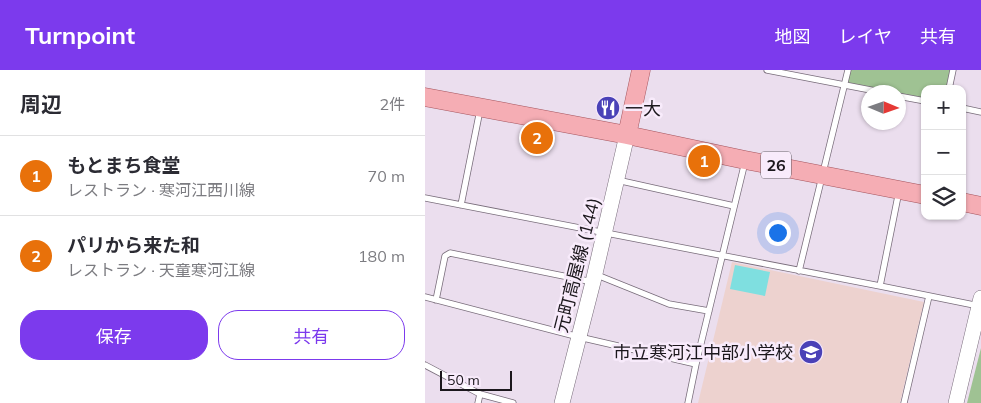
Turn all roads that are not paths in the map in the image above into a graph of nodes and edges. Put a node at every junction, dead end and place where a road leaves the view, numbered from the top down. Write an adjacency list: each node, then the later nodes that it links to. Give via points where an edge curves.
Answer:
1 (641, 70): 14 (main road)
2 (767, 70): 5 (lane)
3 (848, 70): 5 (lane)
4 (953, 70): 6 (lane)
5 (844, 85): 7 (lane); 16 (lane)
6 (950, 85)
7 (861, 88)
8 (906, 97): 10 (lane)
9 (425, 98): 11 (main road)
10 (921, 100)
11 (481, 108): 14 (main road); 22 (lane)
12 (966, 109): 13 (lane)
13 (981, 112)
14 (627, 135): 15 (main road, 26); 17 (main road, 元町高屋線 (144))
15 (745, 160): 16 (main road, 26); 23 (lane)
16 (821, 174): 18 (main road, 26); 27 (lane)
17 (617, 180): 23 (lane); 25 (main road, 元町高屋線 (144))
18 (899, 189): 19 (main road, 26); 29 (lane)
19 (921, 194)
20 (425, 198): 22 (lane)
21 (966, 203): 24 (main road)
22 (461, 205): 25 (lane)
23 (734, 206): 26 (lane)
24 (981, 206)
25 (604, 233): 26 (lane); 28 (main road, 元町高屋線 (144))
26 (722, 256): 27 (lane); 34 (lane)
27 (799, 271): 29 (lane)
28 (593, 278): 32 (lane, via 449,253 445,256); 34 (lane, via 669,304); 35 (main road, 元町高屋線 (144))
29 (880, 286): 30 (lane)
30 (929, 296): 33 (lane); 43 (lane)
31 (425, 297): 32 (lane)
32 (436, 300): 35 (lane)
33 (980, 304): 44 (main road)
34 (709, 311): 36 (lane)
35 (579, 337): 36 (lane); 41 (main road, 元町高屋線 (144))
36 (696, 364): 42 (lane)
37 (425, 366): 38 (lane)
38 (480, 394): 39 (lane); 40 (lane)
39 (478, 403)
40 (513, 403)
41 (562, 403)
42 (688, 403)
43 (904, 403)
44 (957, 403)

